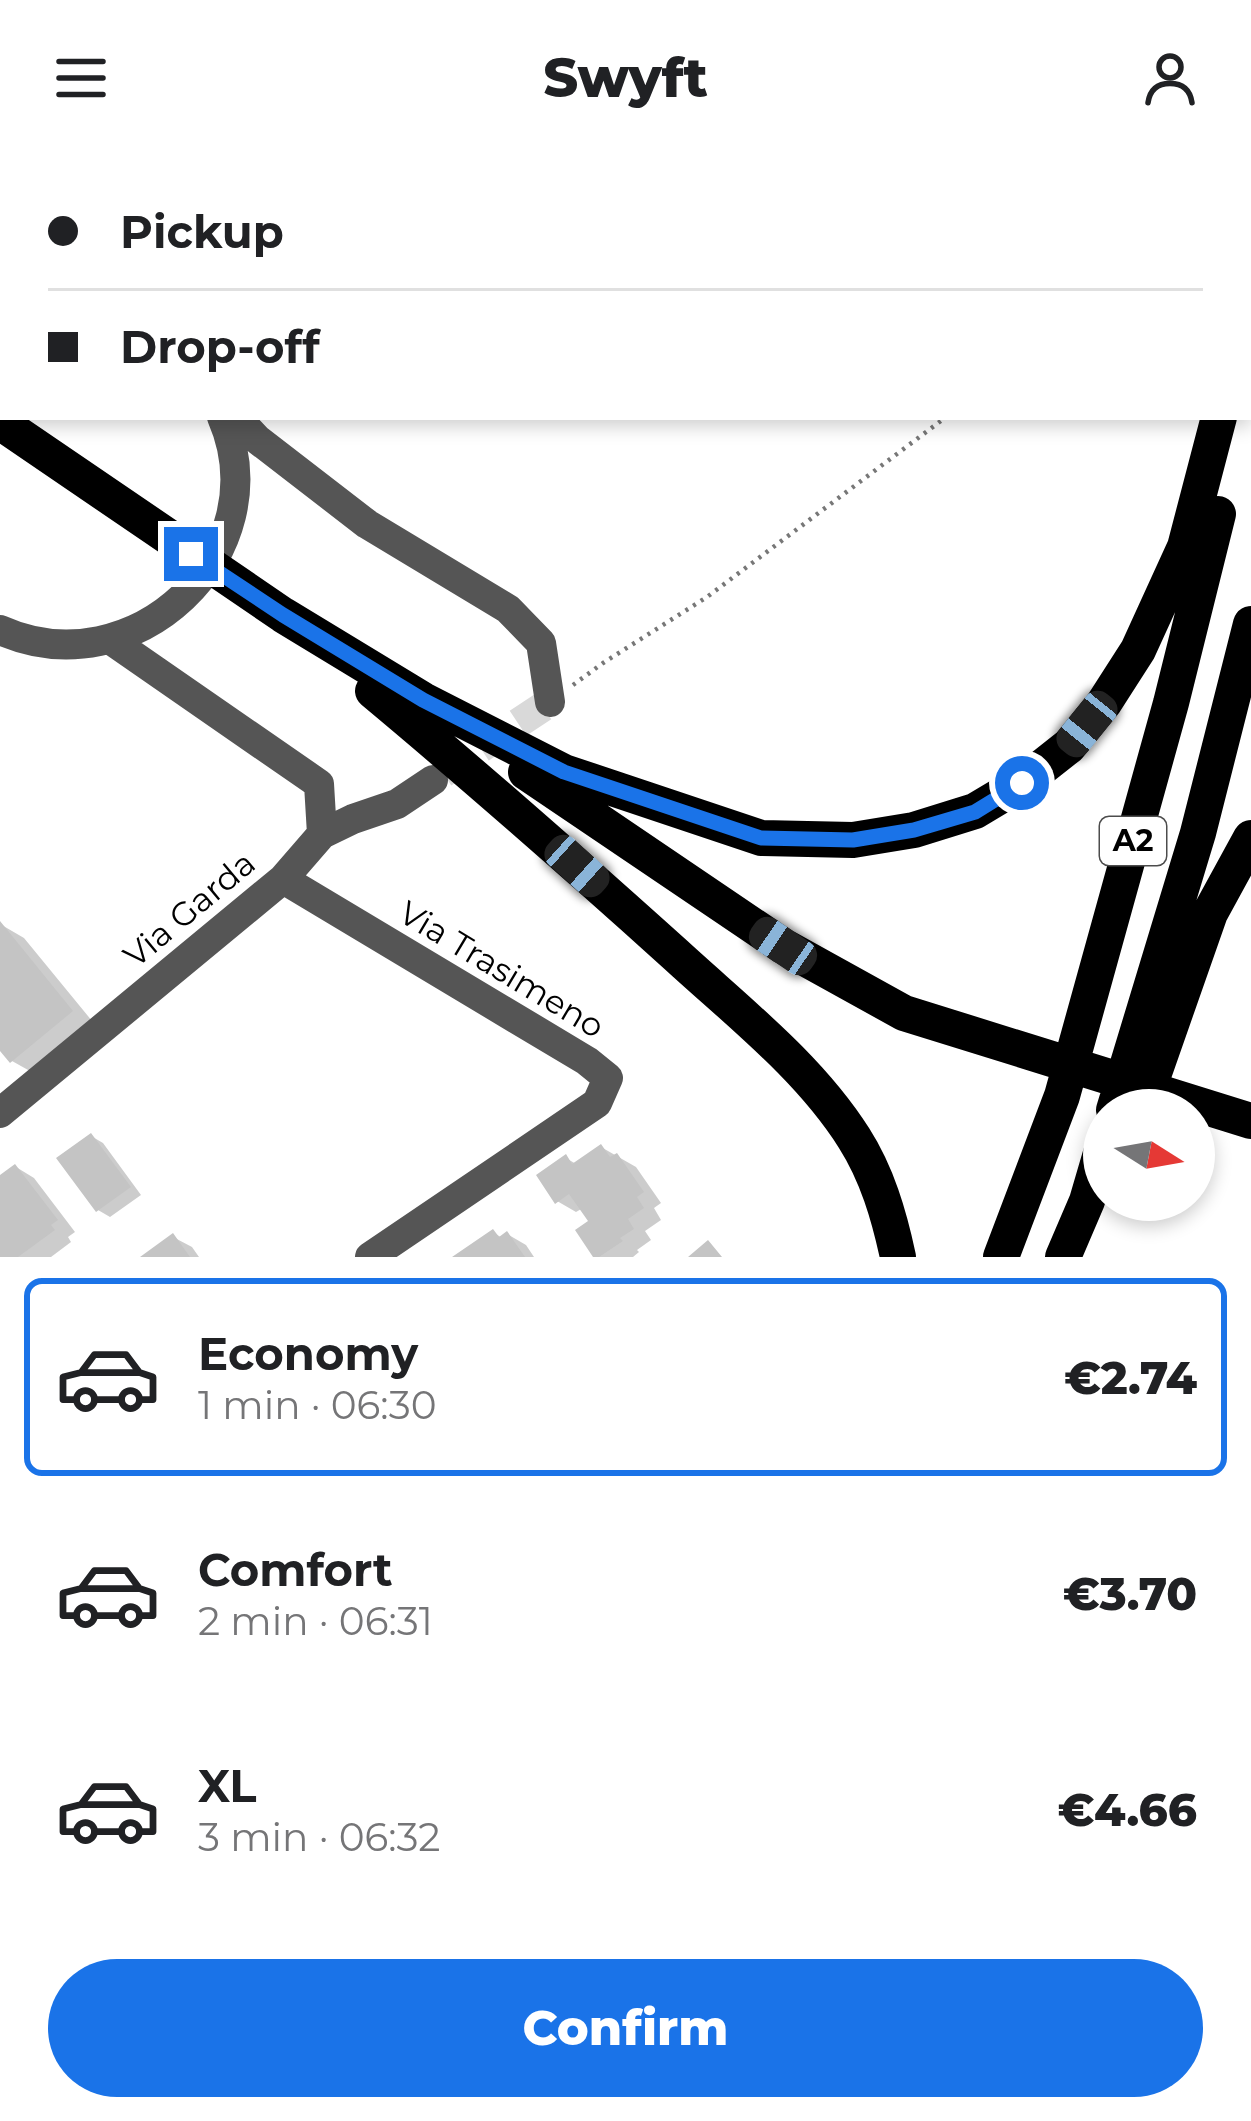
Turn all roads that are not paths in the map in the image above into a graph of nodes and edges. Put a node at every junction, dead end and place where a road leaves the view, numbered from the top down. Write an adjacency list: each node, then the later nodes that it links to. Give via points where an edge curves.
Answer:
1 (223, 420): 9 (street, via 235,481 217,553 170,611)
2 (239, 420): 13 (street, via 367,524 508,609 541,643)
3 (1218, 420): 12 (highway, via 1185,548 1138,650 1069,746 975,812 853,840 761,838 564,772)
4 (1241, 420): 28 (highway, A2, via 1062,1096)
5 (0, 422): 6 (highway)
6 (283, 615): 12 (highway); 27 (highway, via 509,805 822,1093 880,1191)
7 (1251, 624): 20 (highway, A2)
8 (0, 630): 10 (street)
9 (111, 640): 10 (street); 15 (street)
10 (46, 644): 11 (street)
11 (0, 651)
12 (423, 700): 23 (highway, via 783,946 904,1013)
13 (550, 703)
14 (433, 780): 16 (street, Via Garda)
15 (319, 784): 16 (street, via 351,802); 17 (street)
16 (397, 804): 17 (street, Via Garda)
17 (322, 834): 19 (street, Via Garda)
18 (1251, 838): 21 (highway, via 1210,913)
19 (283, 879): 22 (street, Via Garda); 26 (street, Via Trasimeno, via 608,1078 597,1103)
20 (1120, 1089)
21 (1148, 1089)
22 (0, 1113)
23 (1251, 1120)
24 (1083, 1211): 29 (highway)
25 (1101, 1221): 30 (highway)
26 (370, 1257)
27 (898, 1257)
28 (1000, 1257)
29 (1064, 1257)
30 (1087, 1257)

